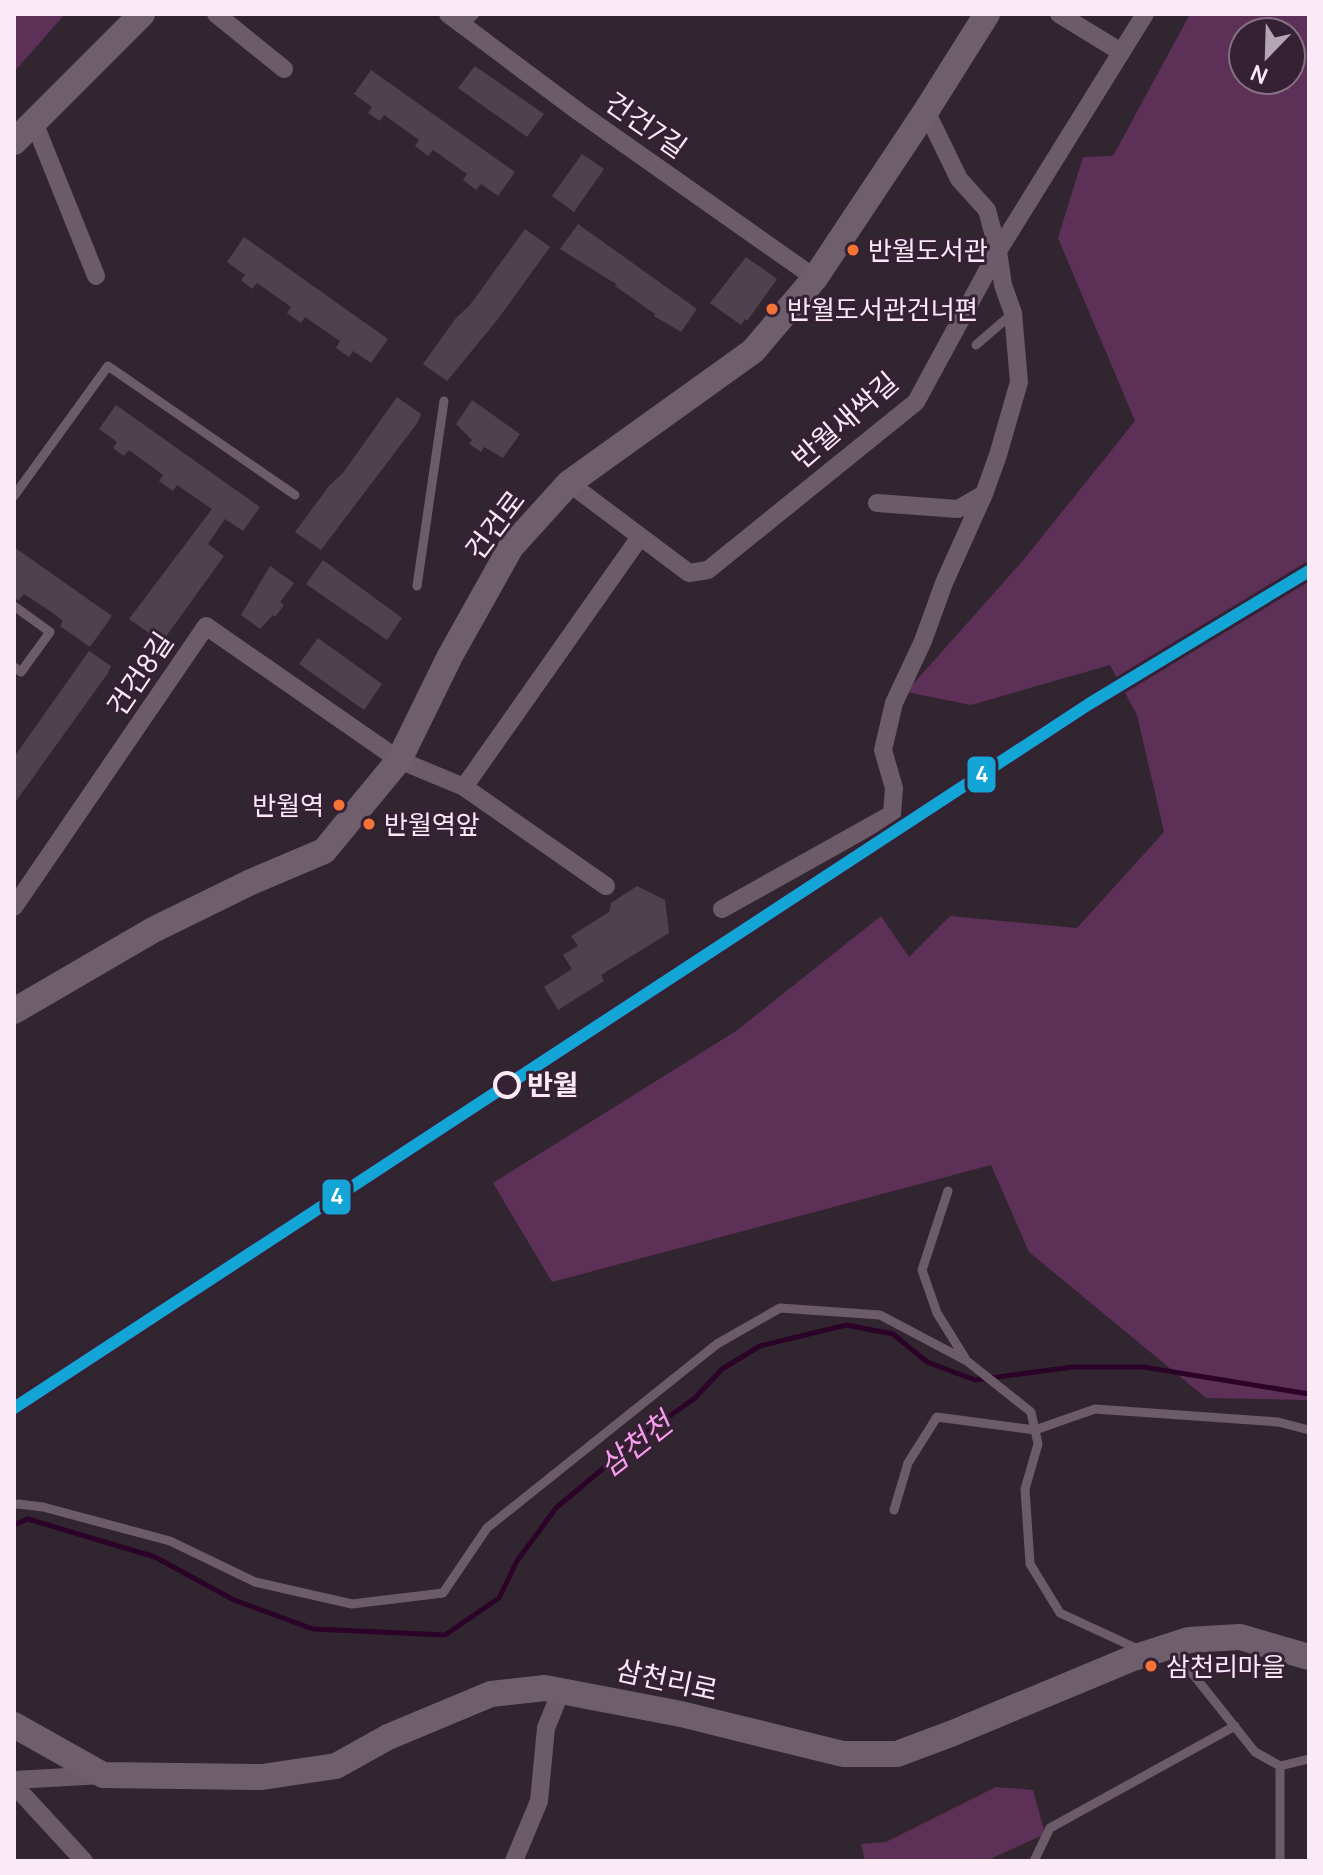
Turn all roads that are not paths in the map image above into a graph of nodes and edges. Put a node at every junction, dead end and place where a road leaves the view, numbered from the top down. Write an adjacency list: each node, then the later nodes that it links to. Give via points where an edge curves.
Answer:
1 (142, 14): 11 (street)
2 (216, 14): 9 (street)
3 (448, 14): 7 (street, 건건7길)
4 (987, 14): 10 (street, 건건로)
5 (1059, 14): 8 (street)
6 (1145, 14): 8 (street, 반월새싹길)
7 (470, 20): 15 (street, 건건7길, via 579,112)
8 (1121, 52): 13 (street, 반월새싹길)
9 (284, 69)
10 (926, 111): 13 (street, via 959,179 987,210); 15 (street, 건건로)
11 (34, 122): 12 (street); 14 (street)
12 (14, 142)
13 (998, 251): 16 (street); 24 (street, 반월새싹길, via 916,402 708,570 689,573)
14 (96, 276)
15 (815, 278): 19 (street, 건건로, via 753,351)
16 (1013, 313): 17 (lane); 20 (street, via 1019,382)
17 (976, 345)
18 (444, 401): 25 (lane)
19 (569, 483): 24 (street, 반월새싹길); 28 (street, 건건로, via 511,547)
20 (984, 494): 23 (street, via 958,509); 32 (street, via 894,703 883,750 894,788 892,814)
21 (295, 495): 22 (lane, via 108,366)
22 (14, 496)
23 (877, 503)
24 (640, 537): 29 (street)
25 (417, 586)
26 (14, 606): 27 (lane, via 50,632 21,672)
27 (14, 667)
28 (399, 760): 29 (street); 31 (street, 건건8길, via 206,626); 33 (street, 건건로, via 324,851 153,930)
29 (464, 787): 30 (street)
30 (606, 886)
31 (14, 907)
32 (722, 909)
33 (14, 1011)
34 (948, 1191): 35 (lane, via 922,1270 937,1313)
35 (967, 1361): 36 (lane, via 1031,1412); 38 (lane, via 880,1315 780,1308 717,1344 487,1528 443,1593 352,1604 255,1582 170,1541 43,1507)
36 (1035, 1430): 37 (lane, via 1095,1409 1278,1422); 39 (lane, via 937,1417 908,1463); 40 (lane, via 1038,1444 1025,1489 1030,1564 1060,1613)
37 (1309, 1430)
38 (14, 1505)
39 (894, 1510)
40 (1158, 1650): 41 (street, 삼천리로, via 1189,1640 1240,1637); 42 (street, 삼천리로, via 897,1754 843,1754); 44 (lane)
41 (1309, 1657)
42 (561, 1691): 47 (street, 삼천리로, via 491,1694 388,1737 336,1766 262,1777); 50 (street, via 546,1728 539,1801)
43 (14, 1725): 47 (street, 삼천리로)
44 (1235, 1726): 46 (lane, via 1255,1752); 51 (lane, via 1050,1828)
45 (1309, 1759): 46 (lane)
46 (1280, 1766): 52 (lane)
47 (107, 1775): 48 (street)
48 (14, 1782): 49 (street)
49 (84, 1861)
50 (514, 1861)
51 (1034, 1861)
52 (1280, 1861)

